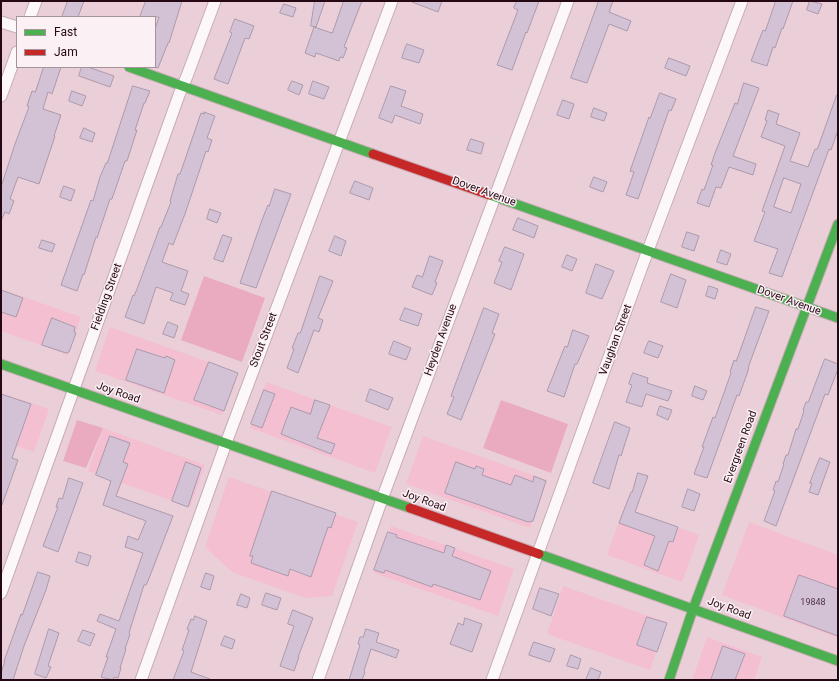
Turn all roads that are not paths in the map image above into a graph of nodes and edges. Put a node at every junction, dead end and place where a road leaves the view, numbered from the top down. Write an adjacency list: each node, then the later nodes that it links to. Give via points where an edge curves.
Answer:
1 (36, 1): 6 (street)
2 (215, 1): 11 (street, Fielding Street)
3 (392, 1): 13 (street, Stout Street)
4 (568, 1): 14 (street, Heyden Avenue)
5 (742, 1): 16 (street, Vaughan Street)
6 (30, 16)
7 (1, 22): 8 (street)
8 (16, 28)
9 (16, 55): 12 (street)
10 (132, 68): 11 (street, Dover Avenue)
11 (183, 86): 13 (street, Dover Avenue); 20 (street, Fielding Street)
12 (1, 96)
13 (339, 141): 14 (street, Dover Avenue); 21 (street, Stout Street)
14 (495, 196): 16 (street, Dover Avenue); 22 (street, Heyden Avenue)
15 (838, 224): 17 (street, Evergreen Road)
16 (648, 251): 17 (street, Dover Avenue); 23 (street, Vaughan Street)
17 (806, 307): 18 (street, Dover Avenue); 25 (street, Evergreen Road)
18 (838, 318)
19 (1, 364): 20 (street, Joy Road)
20 (73, 390): 21 (street, Joy Road); 24 (street, Fielding Street)
21 (226, 443): 22 (street, Joy Road); 27 (street, Stout Street)
22 (382, 499): 23 (street, Joy Road); 28 (street, Heyden Avenue)
23 (537, 554): 25 (street, Joy Road); 29 (street, Vaughan Street)
24 (1, 593)
25 (693, 609): 26 (street, Joy Road); 30 (street, Evergreen Road)
26 (838, 661)
27 (141, 680)
28 (318, 680)
29 (492, 680)
30 (669, 680)

